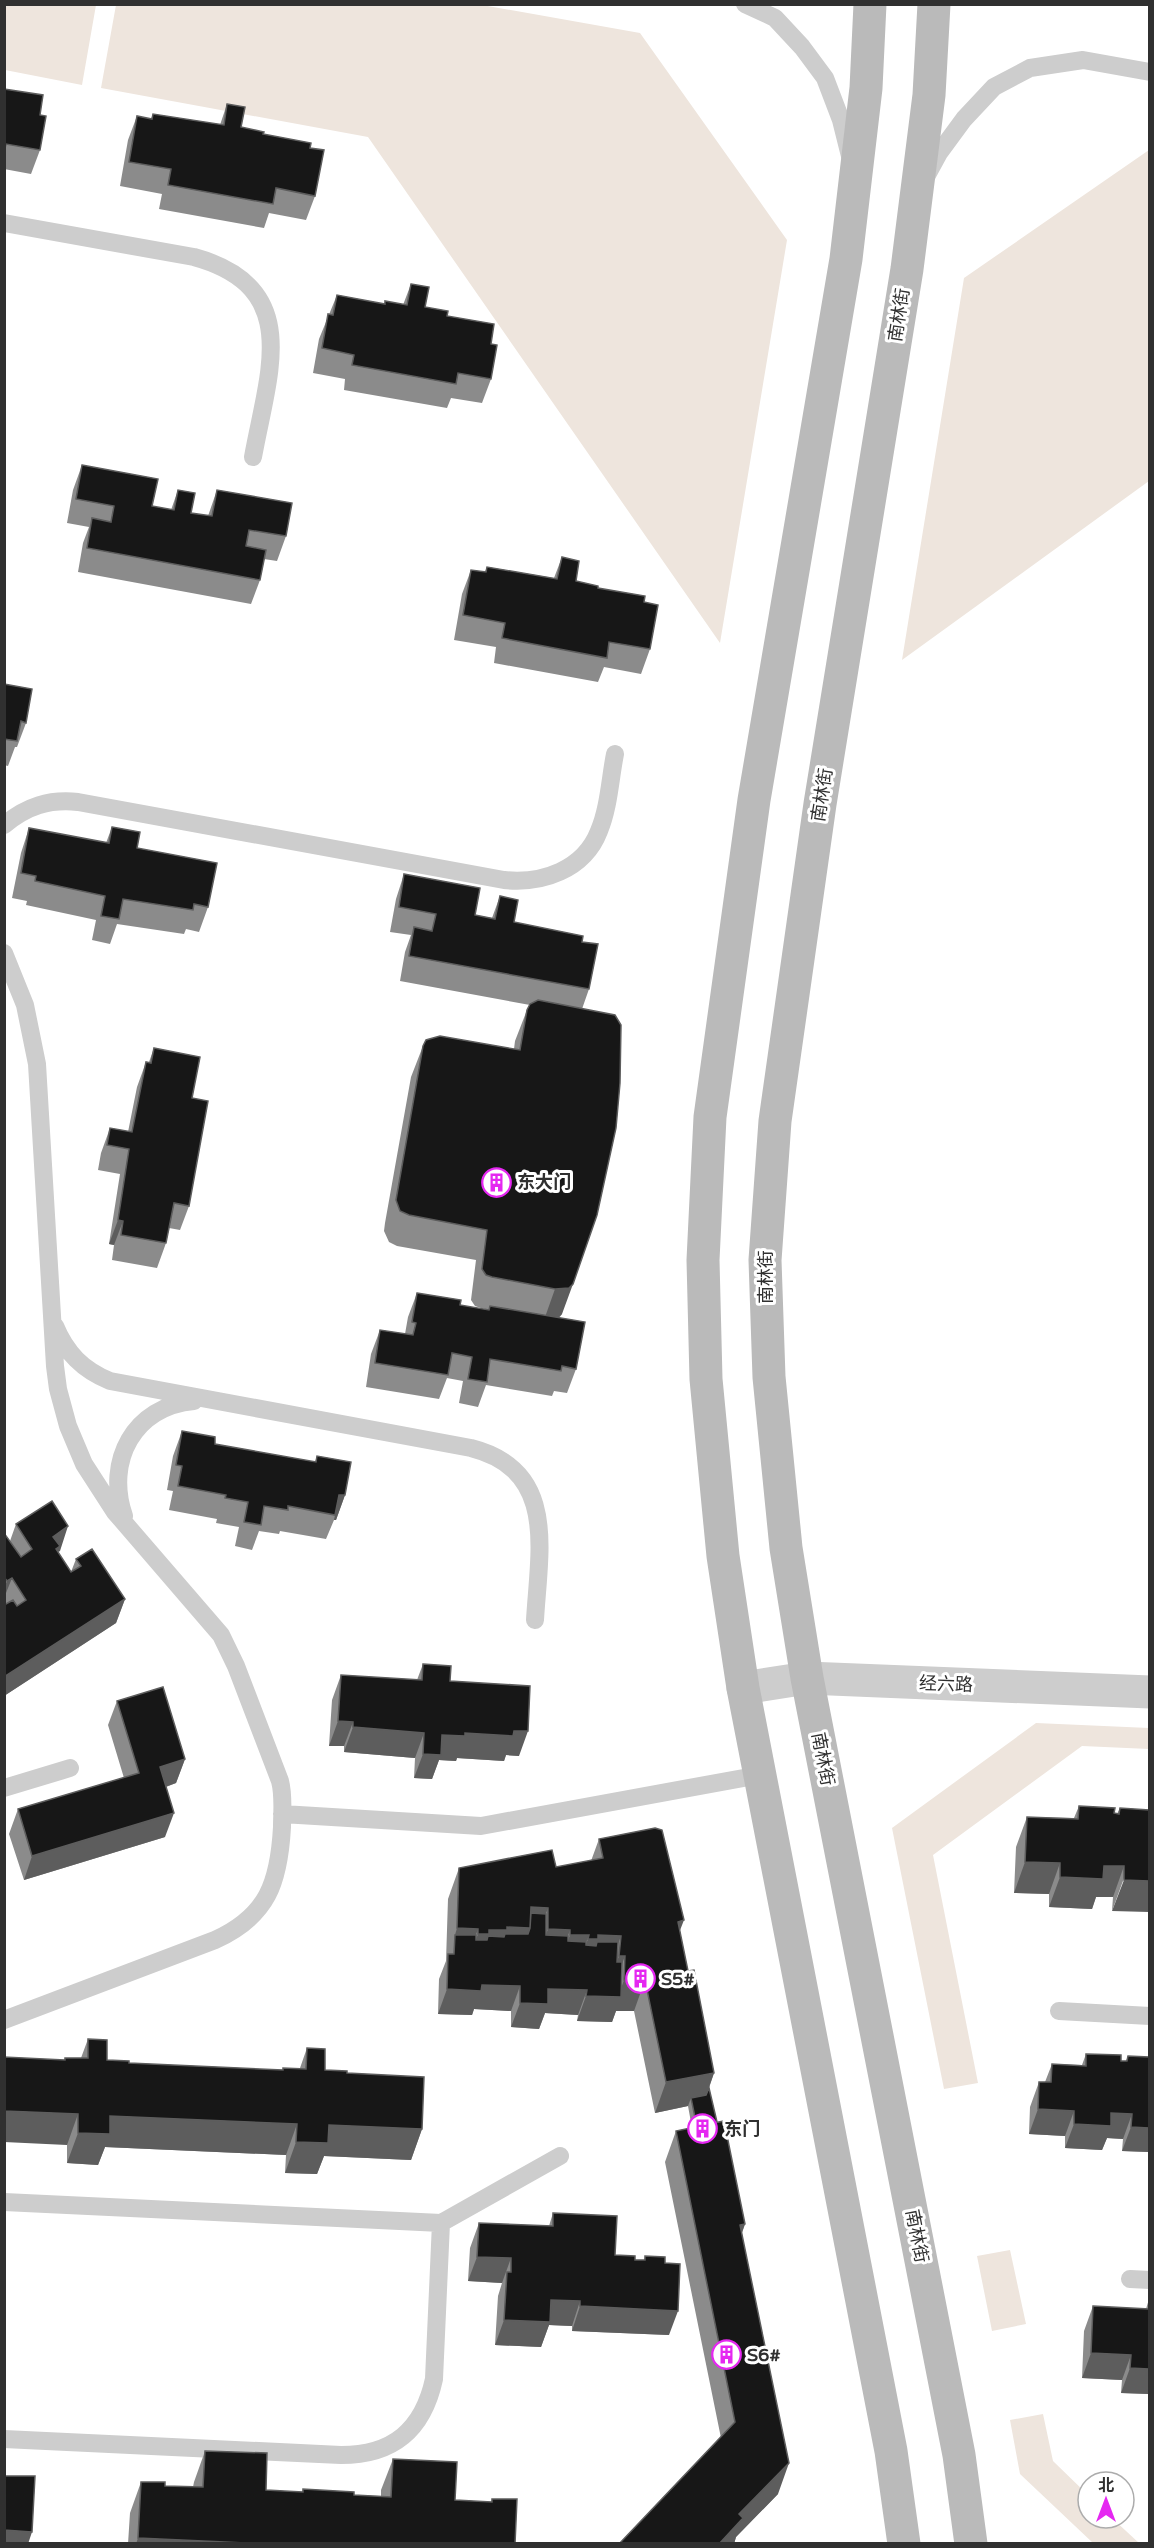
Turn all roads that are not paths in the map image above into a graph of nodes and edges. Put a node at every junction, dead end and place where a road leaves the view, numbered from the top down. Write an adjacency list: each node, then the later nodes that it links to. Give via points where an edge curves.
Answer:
1 (745, 4): 5 (lane, via 775,18 825,78)
2 (870, 4): 5 (main road)
3 (934, 4): 6 (main road, 南林街, via 929,95)
4 (1149, 72): 6 (lane, via 1083,60 1030,68 994,87 939,153)
5 (856, 178): 17 (main road, via 846,259 754,800 710,1117 703,1260 706,1379 723,1556)
6 (916, 195): 16 (main road, 南林街, via 820,804 775,1121 765,1260 769,1377 786,1548)
7 (4, 223): 8 (lane, via 194,257 225,267 250,285 268,315 272,349)
8 (253, 457)
9 (615, 754): 10 (lane, via 604,816 592,845 571,866 531,881 504,880 78,802 46,802)
10 (8, 819)
11 (4, 953): 12 (lane, via 25,1005 37,1064)
12 (52, 1318): 13 (lane, via 68,1351 93,1374 110,1381); 14 (lane, via 58,1389 68,1426 93,1481)
13 (211, 1400): 14 (lane, via 166,1407 135,1430 118,1467 116,1488); 15 (lane, via 471,1448 503,1461 528,1486 538,1516)
14 (130, 1530): 22 (lane, via 226,1645 280,1781)
15 (535, 1620)
16 (807, 1678): 17 (street, 经六路); 18 (street, 经六路); 35 (main road, 南林街, via 959,2455)
17 (743, 1688): 20 (main road)
18 (1149, 1692)
19 (70, 1768): 21 (lane)
20 (760, 1775): 22 (lane, via 481,1826); 34 (main road, via 891,2451)
21 (4, 1788)
22 (282, 1814): 23 (lane, via 280,1859 274,1882 241,1926 215,1940)
23 (32, 2010): 24 (lane); 27 (lane)
24 (4, 2011)
25 (1059, 2011): 26 (lane)
26 (1149, 2016)
27 (4, 2020)
28 (560, 2156): 30 (lane)
29 (4, 2202): 30 (lane)
30 (441, 2223): 33 (lane, via 435,2379 431,2395 411,2429 382,2448 364,2455 341,2455)
31 (1130, 2279): 32 (lane)
32 (1149, 2280)
33 (4, 2439)
34 (904, 2544)
35 (971, 2544)

